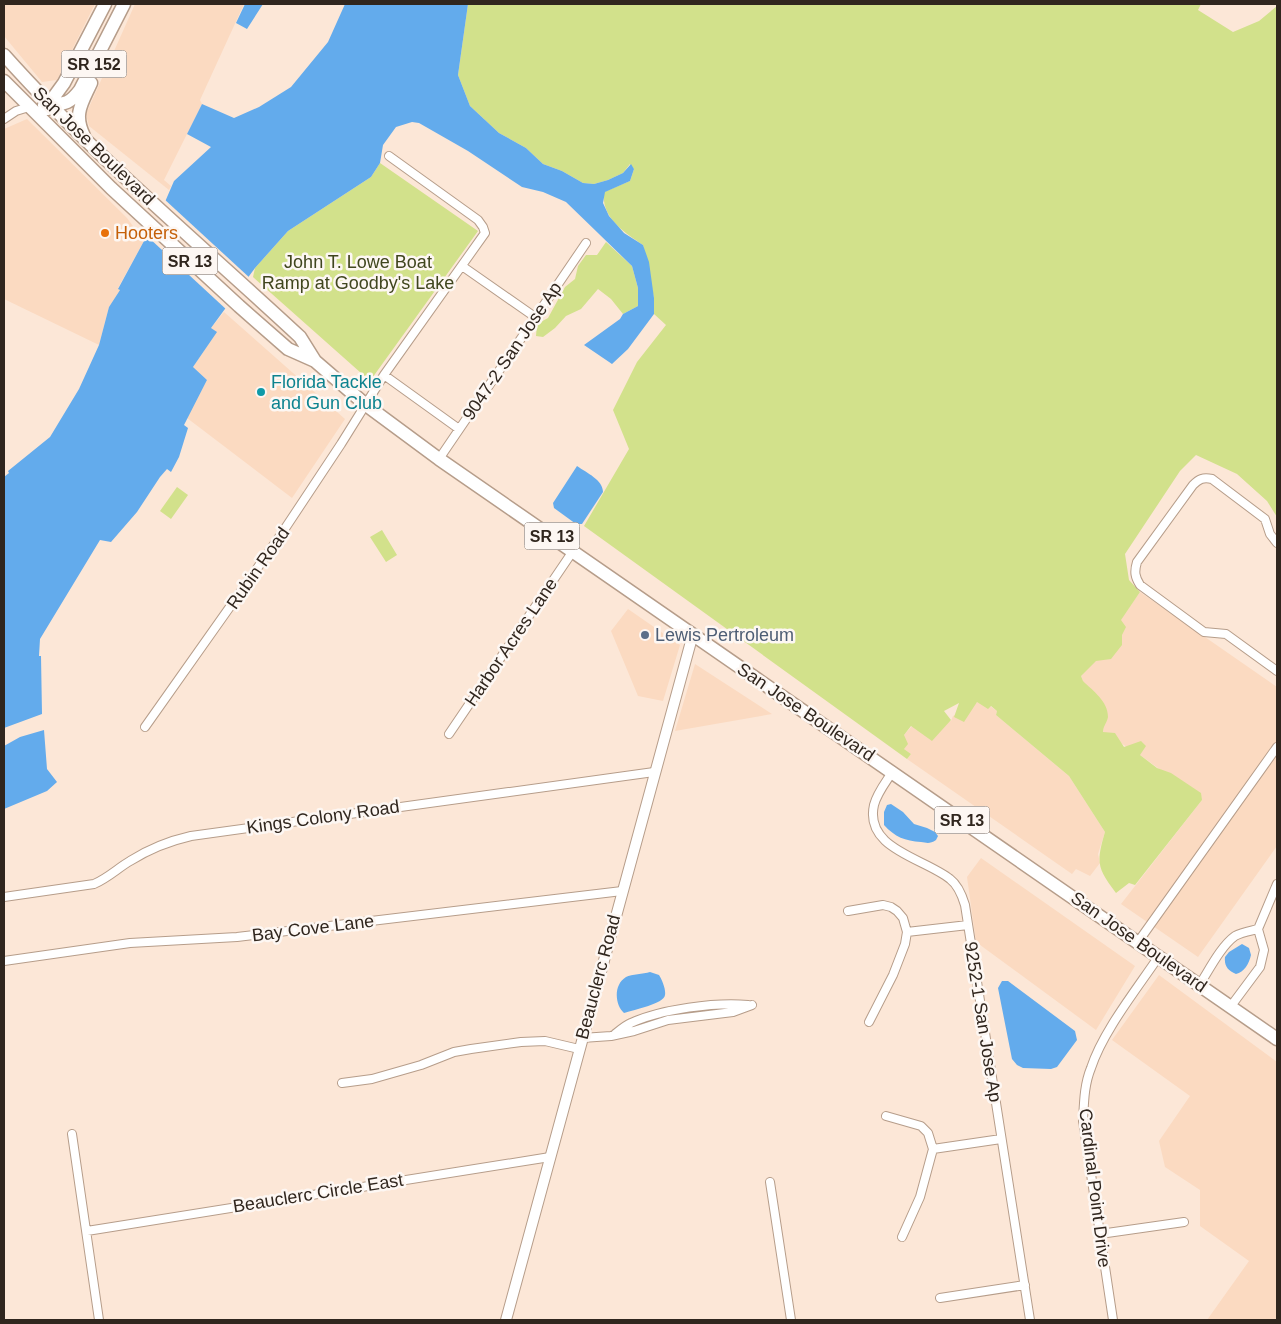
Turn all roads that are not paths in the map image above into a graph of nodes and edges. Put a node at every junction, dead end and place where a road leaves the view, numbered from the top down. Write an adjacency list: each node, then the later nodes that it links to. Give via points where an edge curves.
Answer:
1 (105, 4): 5 (main road, SR 152, via 64,83)
2 (125, 4): 5 (main road, SR 152, via 80,90 66,104); 9 (main road, via 79,112 80,127)
3 (4, 55): 5 (main road, San Jose Boulevard / SR 13)
4 (4, 81): 6 (main road, San Jose Boulevard / SR 13)
5 (48, 105): 6 (main road, SR 152); 8 (main road); 9 (main road, San Jose Boulevard / SR 13)
6 (29, 107): 7 (street); 8 (main road, San Jose Boulevard / SR 13)
7 (4, 120)
8 (43, 121): 14 (main road, San Jose Boulevard / SR 13, via 239,306 288,349)
9 (86, 141): 14 (main road, San Jose Boulevard / SR 13, via 300,337)
10 (389, 156): 12 (street, Rubin Road, via 478,220 483,227 485,233)
11 (586, 243): 13 (street, 9047-2 San Jose Ap)
12 (462, 266): 13 (street); 15 (street, Rubin Road)
13 (535, 317): 17 (street, 9047-2 San Jose Ap)
14 (315, 361): 16 (main road, San Jose Boulevard / SR 13)
15 (384, 376): 16 (street, Rubin Road); 17 (street)
16 (366, 405): 18 (main road, San Jose Boulevard / SR 13); 23 (street, Rubin Road, via 280,536)
17 (459, 429): 18 (street, 9047-2 San Jose Ap)
18 (439, 459): 20 (main road, San Jose Boulevard / SR 13)
19 (1277, 543): 22 (street, via 1265,519 1205,477 1192,485 1135,570 1140,585 1204,632 1226,634)
20 (574, 551): 21 (main road, San Jose Boulevard / SR 13); 24 (street, Harbor Acres Lane)
21 (693, 634): 26 (main road, San Jose Boulevard / SR 13); 27 (street, Beauclerc Road)
22 (1277, 671)
23 (145, 727)
24 (449, 734)
25 (1277, 747): 35 (street)
26 (893, 771): 32 (street, 9252-1 San Jose Ap, via 876,798 875,827 886,842 950,879 962,894); 35 (main road, San Jose Boulevard / SR 13)
27 (654, 772): 29 (street, Beauclerc Road); 30 (street, Kings Colony Road, via 191,836 152,848 94,884)
28 (1277, 884): 33 (street)
29 (622, 891): 37 (street, Bay Cove Lane, via 237,937 130,944); 44 (street, Beauclerc Road)
30 (4, 897)
31 (848, 911): 34 (street, via 883,905 891,907 903,918)
32 (968, 925): 34 (street); 50 (street, 9252-1 San Jose Ap)
33 (1258, 929): 38 (street, via 1235,936); 39 (street, via 1264,950 1260,967)
34 (907, 932): 42 (street, via 893,975)
35 (1138, 942): 36 (main road, San Jose Boulevard / SR 13)
36 (1159, 956): 38 (main road, San Jose Boulevard / SR 13); 56 (street, Cardinal Point Drive, via 1098,1050 1085,1087 1083,1121)
37 (4, 961)
38 (1200, 984): 39 (main road, San Jose Boulevard / SR 13)
39 (1231, 1006): 45 (main road, San Jose Boulevard / SR 13)
40 (684, 1009): 41 (street); 41 (street, via 752,1005 733,1012); 43 (street, via 631,1023)
41 (684, 1018): 43 (street)
42 (869, 1022)
43 (611, 1036): 44 (street)
44 (582, 1038): 46 (street, Beauclerc Road)
45 (1277, 1039)
46 (579, 1049): 47 (street, via 545,1041 472,1049 372,1079); 52 (street, Beauclerc Road)
47 (342, 1083)
48 (886, 1116): 51 (street, via 921,1126 928,1133)
49 (72, 1134): 55 (street)
50 (1001, 1139): 51 (street); 58 (street, 9252-1 San Jose Ap)
51 (933, 1149): 57 (street, via 920,1197)
52 (550, 1157): 55 (street, Beauclerc Circle East); 61 (street, Beauclerc Road)
53 (770, 1182): 62 (street)
54 (1184, 1222): 56 (street)
55 (87, 1230): 60 (street)
56 (1100, 1234): 64 (street, Cardinal Point Drive)
57 (902, 1237)
58 (1026, 1285): 59 (street); 63 (street, 9252-1 San Jose Ap)
59 (940, 1298)
60 (99, 1320)
61 (506, 1320)
62 (791, 1320)
63 (1030, 1320)
64 (1113, 1320)

